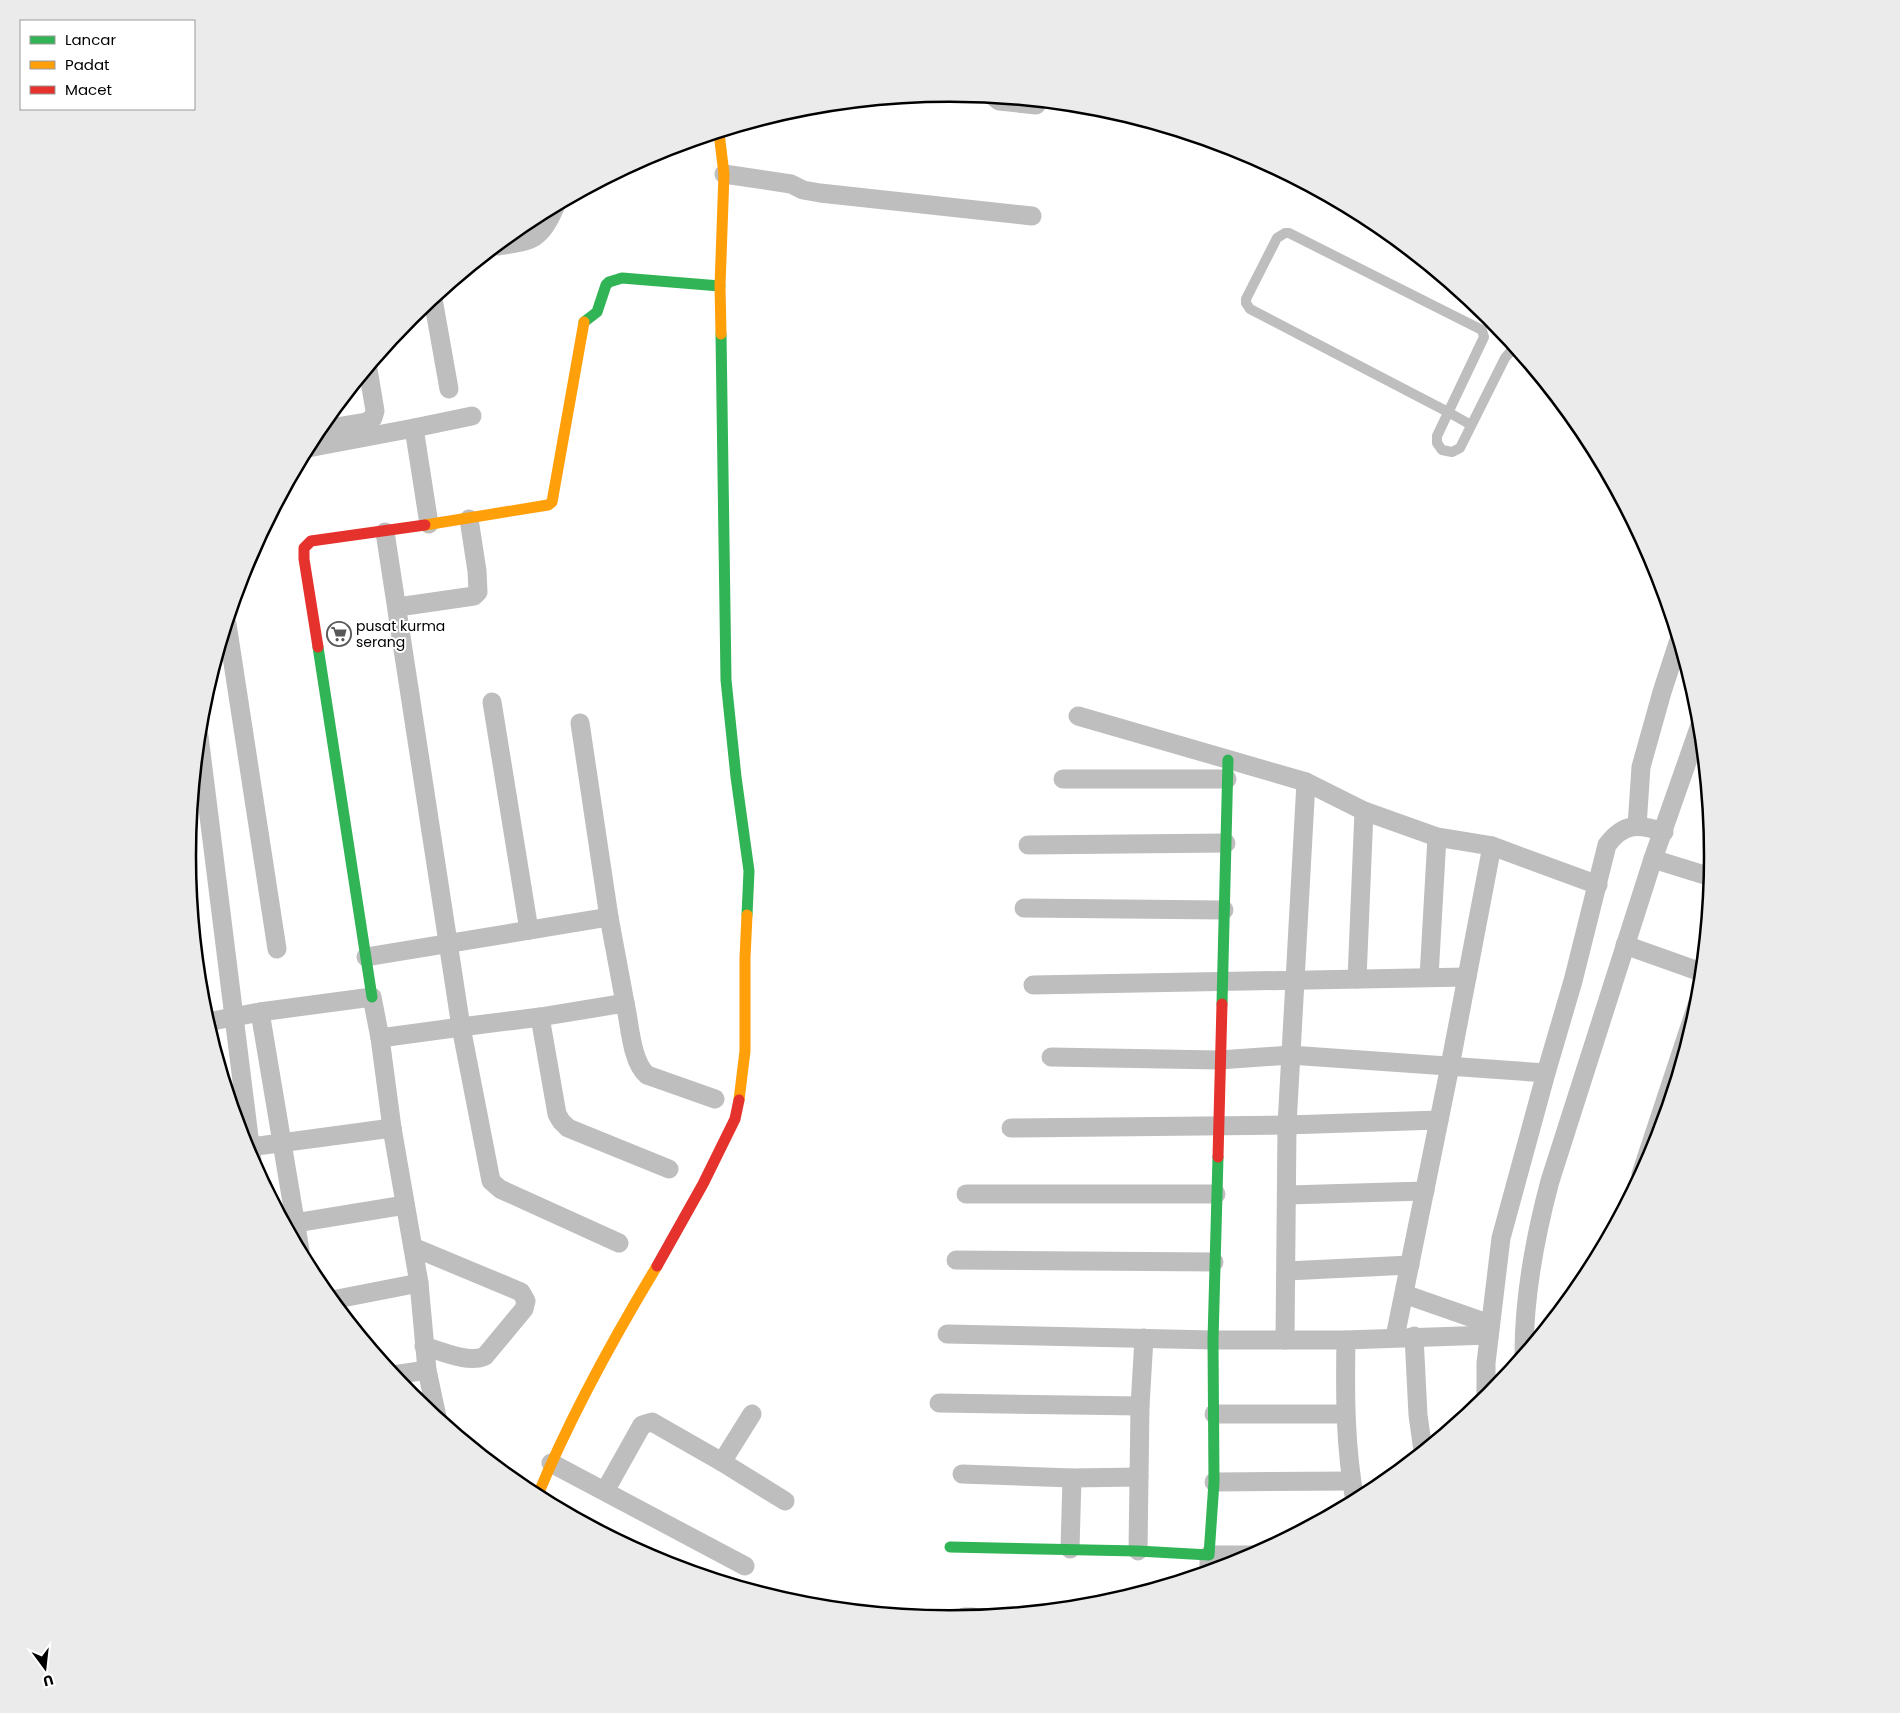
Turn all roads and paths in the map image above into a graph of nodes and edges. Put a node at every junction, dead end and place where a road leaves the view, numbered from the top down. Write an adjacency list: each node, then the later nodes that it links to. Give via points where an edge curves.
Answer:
1 (720, 139): 2 (street)
2 (724, 174): 3 (street, via 791,184 820,193); 6 (street)
3 (1032, 216)
4 (549, 219): 5 (street, via 538,235 528,241)
5 (511, 244)
6 (720, 286): 17 (street, via 622,278 609,282 597,312 584,322 552,502 543,507); 114 (street, via 726,680 749,871 742,1086 735,1119 703,1184 626,1317)
7 (434, 307): 10 (street)
8 (1510, 352): 13 (lane)
9 (369, 376): 14 (street, via 375,411 373,418)
10 (449, 389)
11 (1448, 412): 11 (lane, via 1250,309 1246,299 1277,238 1290,233 1482,330 1484,337); 13 (lane); 13 (lane, via 1436,439 1442,450 1452,452 1460,448)
12 (472, 416): 15 (street)
13 (1471, 426)
14 (330, 428)
15 (414, 428): 16 (street); 18 (street)
16 (318, 446)
17 (469, 519): 18 (street); 20 (street, via 479,587 476,595)
18 (430, 524): 19 (street)
19 (385, 532): 20 (street); 49 (street, via 312,541 304,548)
20 (398, 607): 46 (street)
21 (229, 637): 48 (street)
22 (1675, 652): 33 (street)
23 (492, 702): 45 (street)
24 (1078, 716): 28 (street)
25 (580, 723): 44 (street)
26 (1695, 740): 34 (street)
27 (202, 759): 58 (street)
28 (1228, 760): 30 (street); 31 (street)
29 (1063, 779): 30 (street)
30 (1228, 779): 36 (street)
31 (1306, 782): 32 (street); 63 (street)
32 (1364, 810): 35 (street); 53 (street)
33 (1626, 829): 34 (street, via 1647,826); 41 (street, via 1607,845)
34 (1664, 832): 39 (street)
35 (1437, 837): 38 (street); 51 (street)
36 (1226, 843): 37 (street); 43 (street)
37 (1028, 845)
38 (1492, 846): 41 (street); 52 (street)
39 (1653, 859): 40 (street); 47 (street)
40 (1703, 875)
41 (1598, 885): 67 (street)
42 (1024, 908): 43 (street)
43 (1224, 910): 65 (street)
44 (609, 917): 45 (street); 56 (street)
45 (528, 930): 46 (street)
46 (448, 944): 49 (street); 61 (street)
47 (1625, 945): 50 (street); 102 (street, via 1537,1228)
48 (277, 949)
49 (366, 957): 55 (street)
50 (1696, 970)
51 (1429, 977): 52 (street); 53 (street)
52 (1467, 977): 66 (street)
53 (1357, 979): 54 (street)
54 (1033, 985)
55 (372, 997): 57 (street); 62 (street)
56 (625, 1003): 59 (street); 68 (street, via 637,1061 643,1072)
57 (260, 1012): 58 (street); 75 (street)
58 (235, 1016): 60 (street); 74 (street)
59 (540, 1017): 61 (street); 77 (street, via 557,1114 561,1121 568,1128)
60 (214, 1020)
61 (461, 1027): 62 (street); 85 (street, via 491,1181 500,1189)
62 (380, 1038): 72 (street)
63 (1290, 1055): 65 (street); 66 (street); 70 (street)
64 (1051, 1057): 65 (street)
65 (1219, 1060): 71 (street)
66 (1450, 1066): 67 (street); 69 (street)
67 (1546, 1073): 94 (street, via 1501,1238)
68 (715, 1099)
69 (1439, 1120): 70 (street); 78 (street)
70 (1287, 1125): 71 (street); 81 (street)
71 (1218, 1126): 73 (street); 80 (street)
72 (392, 1128): 75 (street); 82 (street)
73 (1011, 1128)
74 (249, 1133)
75 (282, 1142): 76 (street); 83 (street)
76 (256, 1152)
77 (669, 1169)
78 (1425, 1191): 81 (street); 89 (street)
79 (966, 1194): 80 (street)
80 (1216, 1194): 88 (street)
81 (1288, 1195): 90 (street)
82 (405, 1205): 83 (street); 86 (street)
83 (295, 1223): 84 (street)
84 (297, 1233)
85 (619, 1243)
86 (413, 1246): 91 (street); 103 (street, via 520,1292 526,1300 524,1309 479,1359)
87 (956, 1260): 88 (street)
88 (1214, 1262): 99 (street)
89 (1410, 1265): 90 (street); 92 (street)
90 (1286, 1271): 100 (street)
91 (419, 1283): 93 (street); 103 (street)
92 (1404, 1294): 94 (street); 97 (street)
93 (340, 1299)
94 (1490, 1330): 96 (street); 106 (street)
95 (947, 1334): 98 (street)
96 (1414, 1336): 97 (street); 113 (street)
97 (1395, 1337): 101 (street)
98 (1144, 1338): 99 (street); 109 (street)
99 (1213, 1340): 100 (street); 111 (street)
100 (1285, 1340): 101 (street)
101 (1346, 1340): 112 (street)
102 (1524, 1345)
103 (424, 1346): 104 (street)
104 (427, 1370): 105 (street); 108 (street)
105 (402, 1374)
106 (1486, 1387)
107 (939, 1403): 109 (street)
108 (435, 1406)
109 (1140, 1406): 117 (street)
110 (752, 1414): 115 (street)
111 (1214, 1414): 112 (street); 120 (street)
112 (1345, 1414): 119 (street)
113 (1422, 1444)
114 (551, 1462): 121 (street); 122 (street)
115 (722, 1462): 122 (street, via 649,1422 642,1425); 124 (street)
116 (962, 1474): 118 (street)
117 (1139, 1477): 118 (street); 127 (street)
118 (1072, 1478): 126 (street)
119 (1351, 1481): 120 (street); 123 (street)
120 (1214, 1482): 128 (street)
121 (541, 1489)
122 (605, 1491): 129 (street)
123 (1353, 1493)
124 (785, 1501)
125 (950, 1547): 126 (street)
126 (1070, 1549): 127 (street)
127 (1138, 1551): 128 (street)
128 (1209, 1563)
129 (745, 1566)

